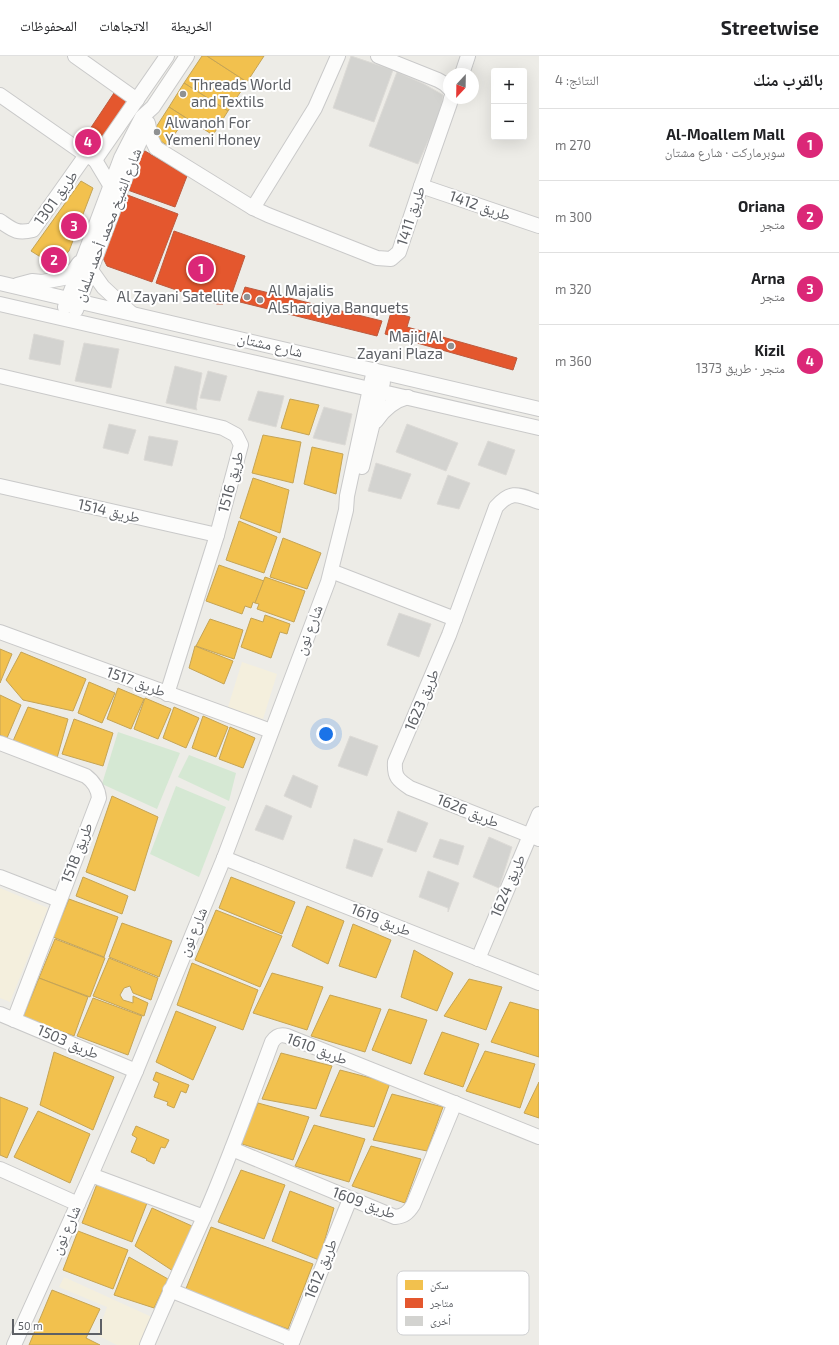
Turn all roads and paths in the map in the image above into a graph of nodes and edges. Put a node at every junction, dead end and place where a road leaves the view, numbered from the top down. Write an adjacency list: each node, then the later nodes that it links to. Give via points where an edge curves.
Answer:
1 (75, 56): 10 (street)
2 (167, 56): 10 (street, طريق 1301)
3 (187, 56): 12 (street, شارع الشيخ محمد أحمد سلمان)
4 (338, 56): 22 (street, via 315,108)
5 (378, 56): 8 (street)
6 (468, 56): 7 (street)
7 (464, 68)
8 (443, 83)
9 (0, 95): 18 (street)
10 (137, 100): 13 (street, طريق 1301)
11 (450, 104): 21 (street, طريق 1411)
12 (153, 107): 14 (street, شارع الشيخ محمد أحمد سلمان); 15 (street, شارع الشيخ محمد أحمد سلمان, via 142,117)
13 (128, 113): 15 (street); 18 (street, طريق 1301)
14 (148, 123): 16 (street); 17 (street, شارع الشيخ محمد أحمد سلمان)
15 (132, 137): 19 (street, شارع الشيخ محمد أحمد سلمان)
16 (156, 148): 17 (street); 22 (street, طريق 1411)
17 (135, 152): 26 (street, شارع الشيخ محمد أحمد سلمان)
18 (91, 157): 19 (street); 20 (street); 23 (street, طريق 1301, via 33,230 22,233)
19 (121, 158): 20 (street, شارع الشيخ محمد أحمد سلمان)
20 (110, 186): 25 (street, شارع الشيخ محمد أحمد سلمان)
21 (421, 186): 22 (street, طريق 1411, via 399,252 391,259 377,258); 24 (street, طريق 1412)
22 (253, 208)
23 (0, 221)
24 (539, 226)
25 (83, 258): 27 (street, via 64,278); 28 (street, شارع الشيخ محمد أحمد سلمان)
26 (91, 270): 28 (street, شارع الشيخ محمد أحمد سلمان); 30 (street, via 103,287)
27 (6, 285): 28 (street, شارع مشتان)
28 (74, 300): 30 (street, شارع مشتان); 31 (street, شارع الشيخ محمد أحمد سلمان)
29 (0, 304): 31 (street, شارع مشتان)
30 (131, 314): 32 (street, شارع مشتان)
31 (66, 319): 34 (street, شارع مشتان)
32 (380, 371): 34 (street, شارع نون); 36 (street, شارع مشتان)
33 (0, 376): 42 (street, طريق 1516, via 223,428 236,435 241,445)
34 (375, 389): 35 (street, شارع مشتان); 38 (street, شارع نون); 41 (street, شارع نون, via 347,496)
35 (408, 397): 37 (street, شارع مشتان); 38 (street, via 383,411)
36 (539, 409)
37 (539, 428)
38 (371, 433): 41 (street, شارع نون, via 354,497)
39 (0, 486): 42 (street, طريق 1514)
40 (539, 502): 44 (street, طريق 1623, via 513,494 504,498 496,507)
41 (346, 510): 43 (street, شارع نون)
42 (217, 535): 46 (street, طريق 1516)
43 (331, 571): 44 (street); 47 (street, شارع نون)
44 (455, 619): 49 (street, طريق 1623, via 395,762 395,772)
45 (0, 632): 46 (street, طريق 1517)
46 (167, 694): 47 (street, طريق 1517)
47 (271, 731): 52 (street, شارع نون)
48 (0, 742): 54 (street, طريق 1518, via 86,776 98,790 99,798)
49 (399, 781): 51 (street, طريق 1626, via 410,788)
50 (539, 814): 51 (street, طريق 1624)
51 (534, 837): 55 (street, طريق 1624)
52 (224, 858): 55 (street, طريق 1619); 59 (street, شارع نون)
53 (0, 877): 54 (street)
54 (59, 900): 58 (street, طريق 1518)
55 (478, 959): 56 (street, طريق 1619)
56 (539, 983)
57 (0, 1014): 58 (street, طريق 1503)
58 (14, 1020): 59 (street, طريق 1503)
59 (136, 1071): 64 (street, شارع نون)
60 (455, 1103): 61 (street, طريق 1610); 62 (street, طريق 1610, via 281,1035 272,1042); 65 (street, طريق 1609, via 409,1212 395,1217)
61 (539, 1137)
62 (232, 1148): 65 (street, طريق 1609); 67 (street, طريق 1610)
63 (0, 1169): 66 (street)
64 (91, 1175): 66 (street, شارع نون); 67 (street)
65 (350, 1199): 69 (street, طريق 1612)
66 (78, 1204): 70 (street, شارع نون)
67 (204, 1217): 68 (street, طريق 1610)
68 (170, 1290): 69 (street, طريق 1612); 71 (street, طريق 1610)
69 (292, 1343)
70 (14, 1345)
71 (147, 1345)

